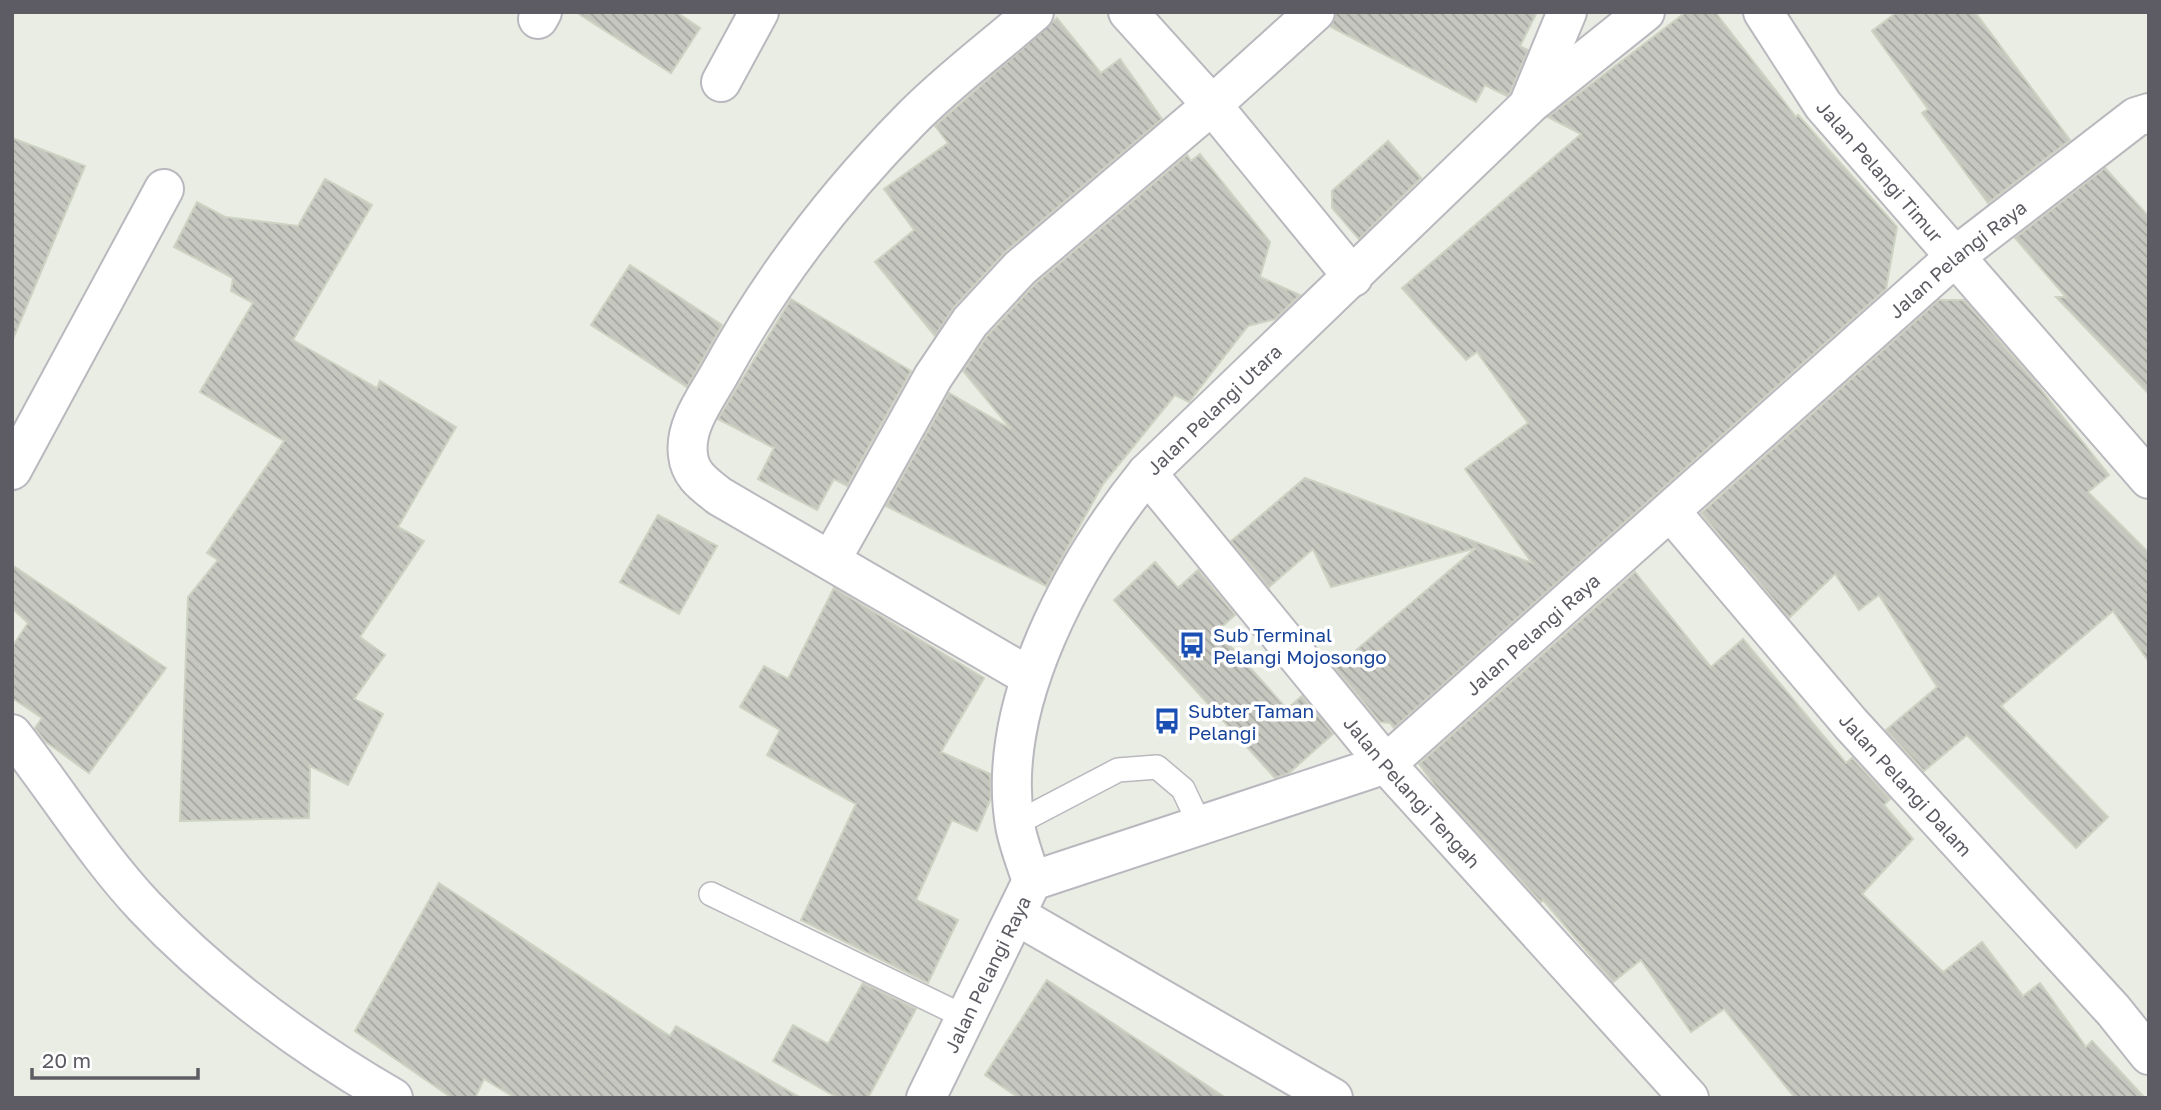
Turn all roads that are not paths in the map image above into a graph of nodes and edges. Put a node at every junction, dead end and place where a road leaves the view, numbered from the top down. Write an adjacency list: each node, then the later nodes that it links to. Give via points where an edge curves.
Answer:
1 (759, 12): 8 (street)
2 (1034, 12): 19 (street, via 911,118 811,229 770,288 690,427 687,454 697,479)
3 (1128, 12): 9 (street)
4 (1315, 12): 9 (street)
5 (1567, 12): 10 (street, Jalan Pelangi Utara)
6 (1645, 12): 10 (street)
7 (1763, 12): 13 (street, Jalan Pelangi Timur, via 1823,105)
8 (721, 82)
9 (1212, 105): 14 (street); 19 (street, via 1020,268 970,322 933,377)
10 (1528, 106): 14 (street, Jalan Pelangi Utara)
11 (2149, 113): 13 (street, Jalan Pelangi Raya, via 2136,117)
12 (164, 189): 15 (street)
13 (1957, 255): 17 (street, Jalan Pelangi Timur); 18 (street, Jalan Pelangi Raya)
14 (1353, 276): 16 (street, Jalan Pelangi Utara)
15 (12, 470)
16 (1147, 473): 20 (street, Jalan Pelangi Utara, via 1118,509 1074,580); 22 (street, Jalan Pelangi Tengah)
17 (2149, 479)
18 (1671, 512): 22 (street, Jalan Pelangi Raya); 29 (street, Jalan Pelangi Dalam, via 1852,724)
19 (831, 560): 20 (street)
20 (1030, 677): 23 (street, Jalan Pelangi Utara, via 1013,751)
21 (15, 738): 30 (street, via 144,906 239,994 300,1042)
22 (1386, 764): 24 (street, Jalan Pelangi Raya); 33 (street, Jalan Pelangi Tengah)
23 (1015, 824): 24 (lane, via 1118,770 1157,767 1184,789); 25 (street, Jalan Pelangi Utara)
24 (1200, 825): 25 (street, Jalan Pelangi Raya)
25 (1032, 881): 27 (street, Jalan Pelangi Raya)
26 (712, 894): 28 (lane)
27 (1016, 915): 28 (street, Jalan Pelangi Raya); 32 (street)
28 (965, 1017): 31 (street, Jalan Pelangi Raya)
29 (2149, 1055)
30 (393, 1098)
31 (926, 1098)
32 (1333, 1098)
33 (1689, 1098)

